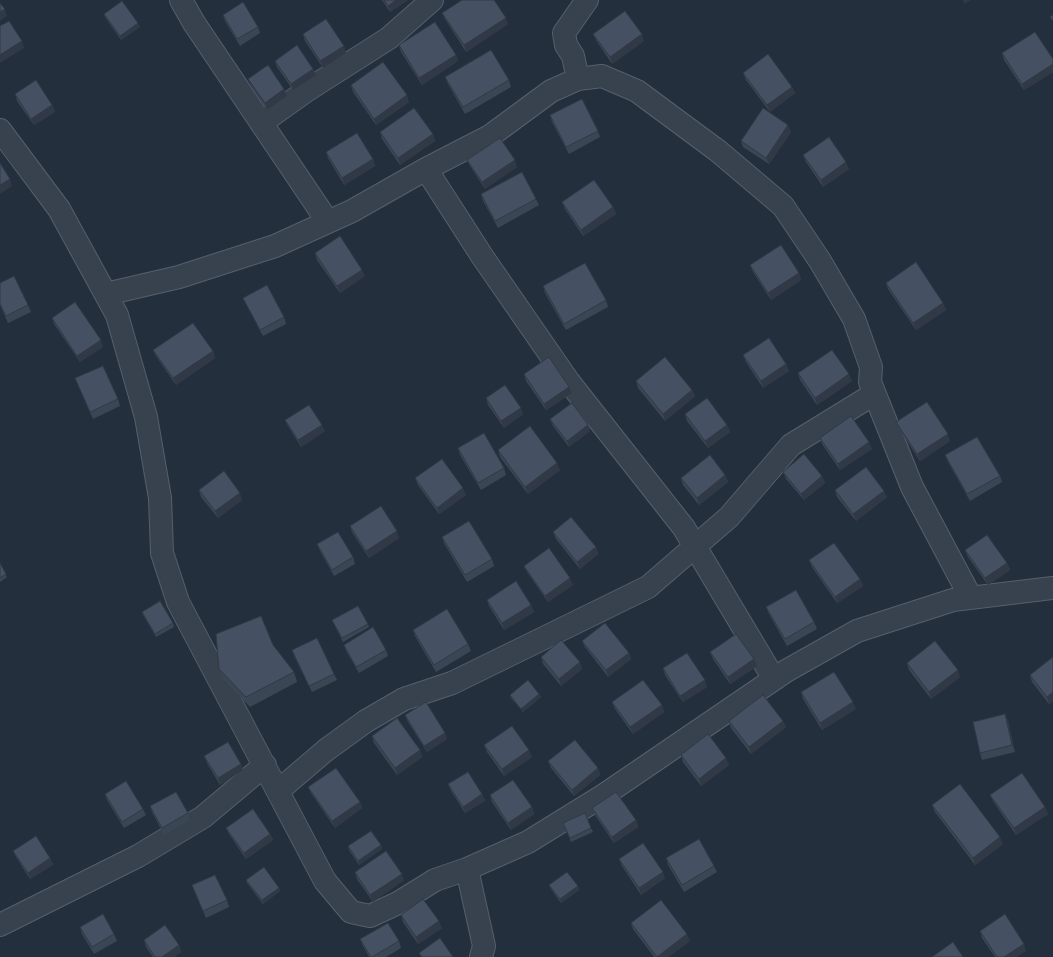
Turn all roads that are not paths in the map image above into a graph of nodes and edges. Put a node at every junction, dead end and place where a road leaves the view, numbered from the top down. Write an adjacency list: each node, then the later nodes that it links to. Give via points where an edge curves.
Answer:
1 (181, 0): 5 (street)
2 (432, 0): 5 (street, via 389,38)
3 (588, 0): 4 (street, via 564,33)
4 (578, 79): 7 (street, via 551,91 490,136); 10 (street, via 602,76 637,92 718,151 783,206 820,261 854,319 871,367 870,382)
5 (261, 123): 8 (street)
6 (0, 130): 9 (street, via 59,209)
7 (426, 169): 8 (street); 11 (street, via 569,382 684,528)
8 (328, 222): 9 (street, via 275,246 178,277)
9 (106, 294): 15 (street, via 117,314 146,416 160,498 162,553 178,602)
10 (874, 394): 11 (street, via 791,445 729,517); 13 (street, via 912,487)
11 (695, 546): 14 (street); 16 (street, via 648,587 452,683 404,699 366,721 326,750)
12 (1053, 588): 13 (street)
13 (970, 598): 14 (street, via 953,600 857,632)
14 (774, 679): 17 (street, via 604,795 528,842)
15 (264, 765): 16 (street); 18 (street, via 203,817 138,856)
16 (278, 791): 17 (street, via 325,881 350,912 370,916 398,903 435,880)
17 (467, 869): 19 (street, via 484,946)
18 (0, 925)
19 (481, 957)

